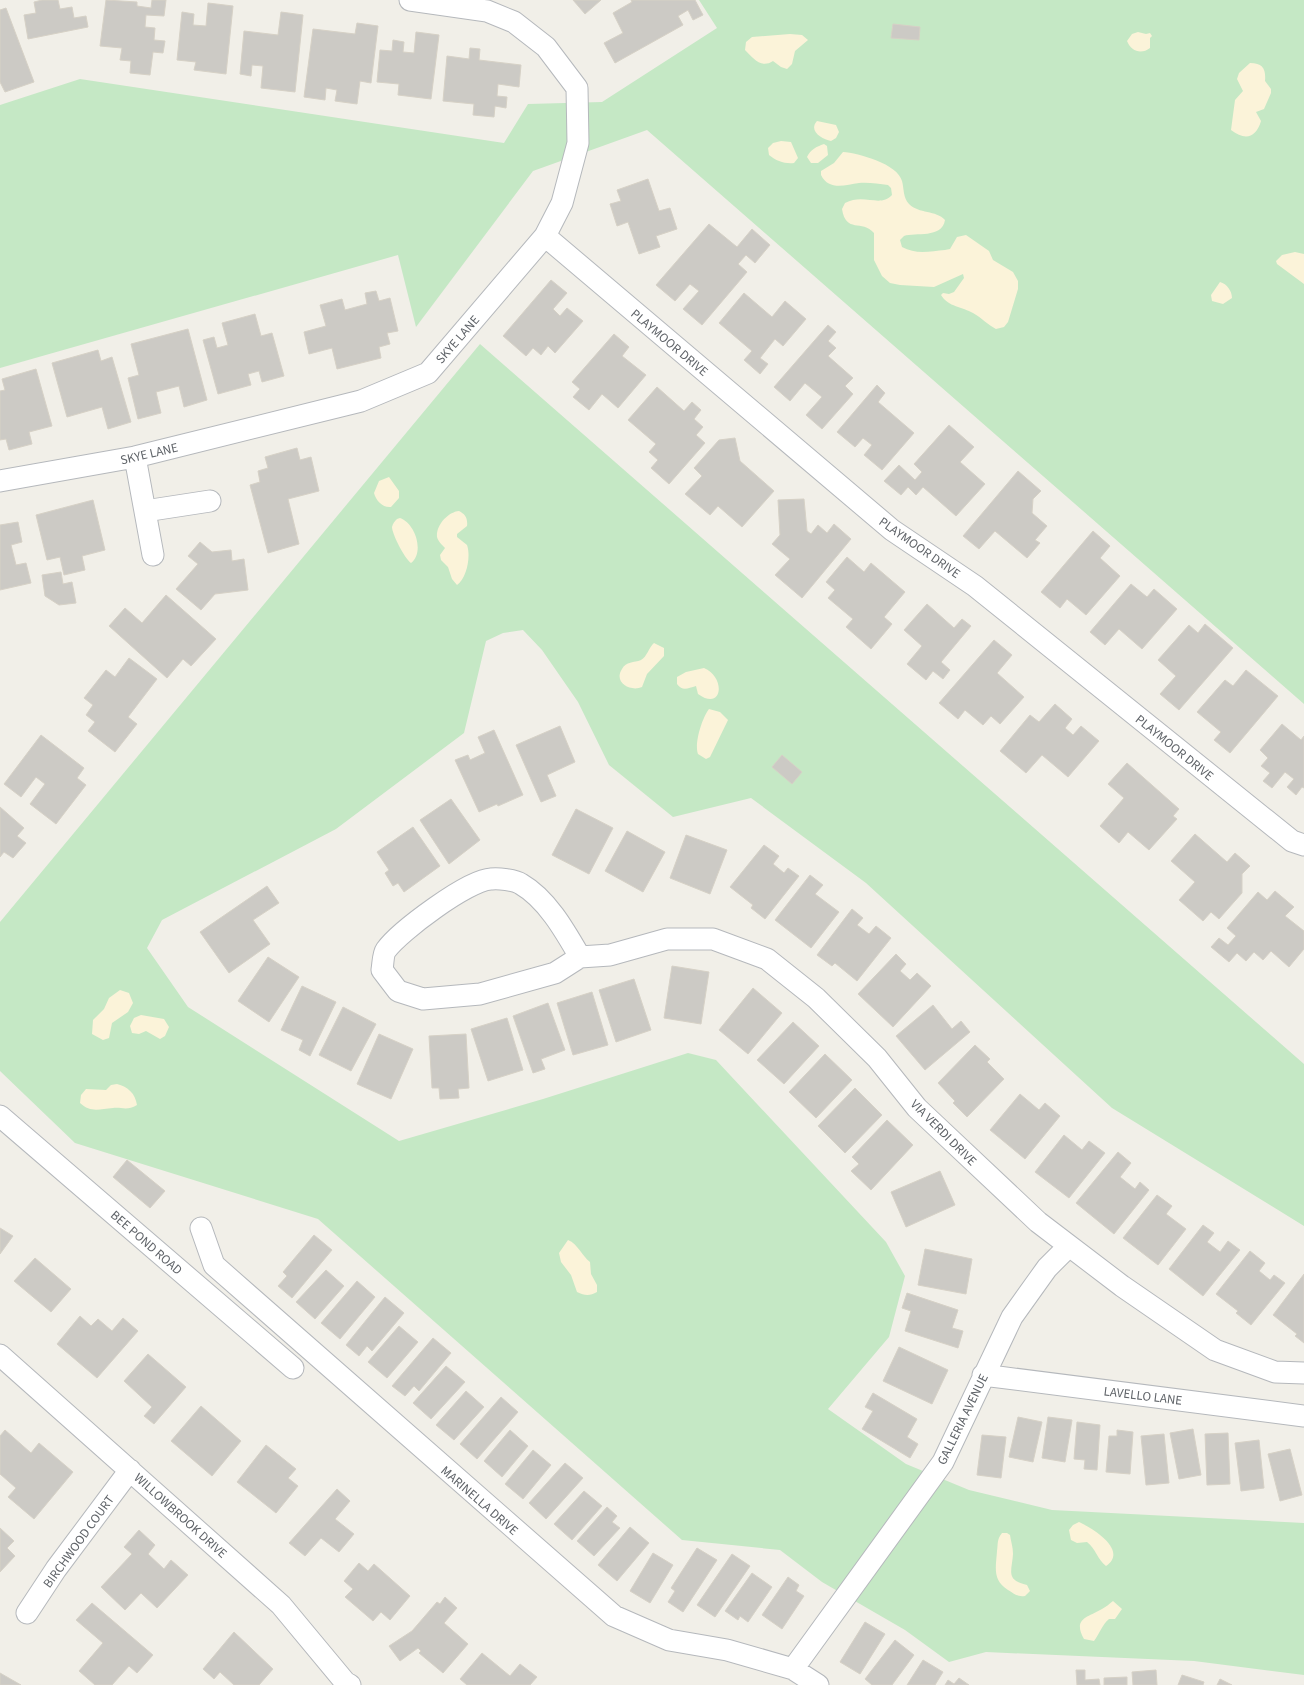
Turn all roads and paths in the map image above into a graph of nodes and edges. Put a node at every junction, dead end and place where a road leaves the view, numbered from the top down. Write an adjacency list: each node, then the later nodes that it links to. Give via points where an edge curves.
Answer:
1 (410, 0): 2 (street, SKYE LANE, via 487,12 514,22 546,48 577,88 578,143 562,203)
2 (545, 236): 3 (street, SKYE LANE, via 428,373 361,401); 8 (street, PLAYMOOR DRIVE, via 892,530 975,586 1292,841)
3 (135, 457): 4 (street, SKYE LANE); 6 (street)
4 (0, 481)
5 (210, 501): 6 (street)
6 (145, 511): 7 (street)
7 (153, 555)
8 (1304, 845)
9 (580, 956): 9 (street, via 542,901 520,883 490,879 458,892 406,928 385,951 382,970 398,991 423,999 480,994 554,973); 12 (street, VIA VERDI DRIVE, via 610,955 667,939 713,939 766,959 816,998 877,1058 917,1108 1038,1222)
10 (0, 1116): 14 (street, BEE POND ROAD)
11 (201, 1228): 20 (street, MARINELLA DRIVE, via 214,1265 614,1616 669,1640 727,1650)
12 (1069, 1246): 15 (street, VIA VERDI DRIVE, via 1215,1350 1275,1372); 16 (street, GALLERIA AVENUE, via 1047,1268 1012,1318)
13 (0, 1355): 18 (street, WILLOWBROOK DRIVE)
14 (293, 1368)
15 (1304, 1373)
16 (983, 1375): 17 (street, LAVELLO LANE); 20 (street, GALLERIA AVENUE, via 943,1462)
17 (1304, 1416)
18 (130, 1470): 19 (street, BIRCHWOOD COURT, via 56,1569); 21 (street, WILLOWBROOK DRIVE, via 281,1605)
19 (27, 1613)
20 (793, 1669): 22 (street, MARINELLA DRIVE)
21 (346, 1684)
22 (818, 1685)

